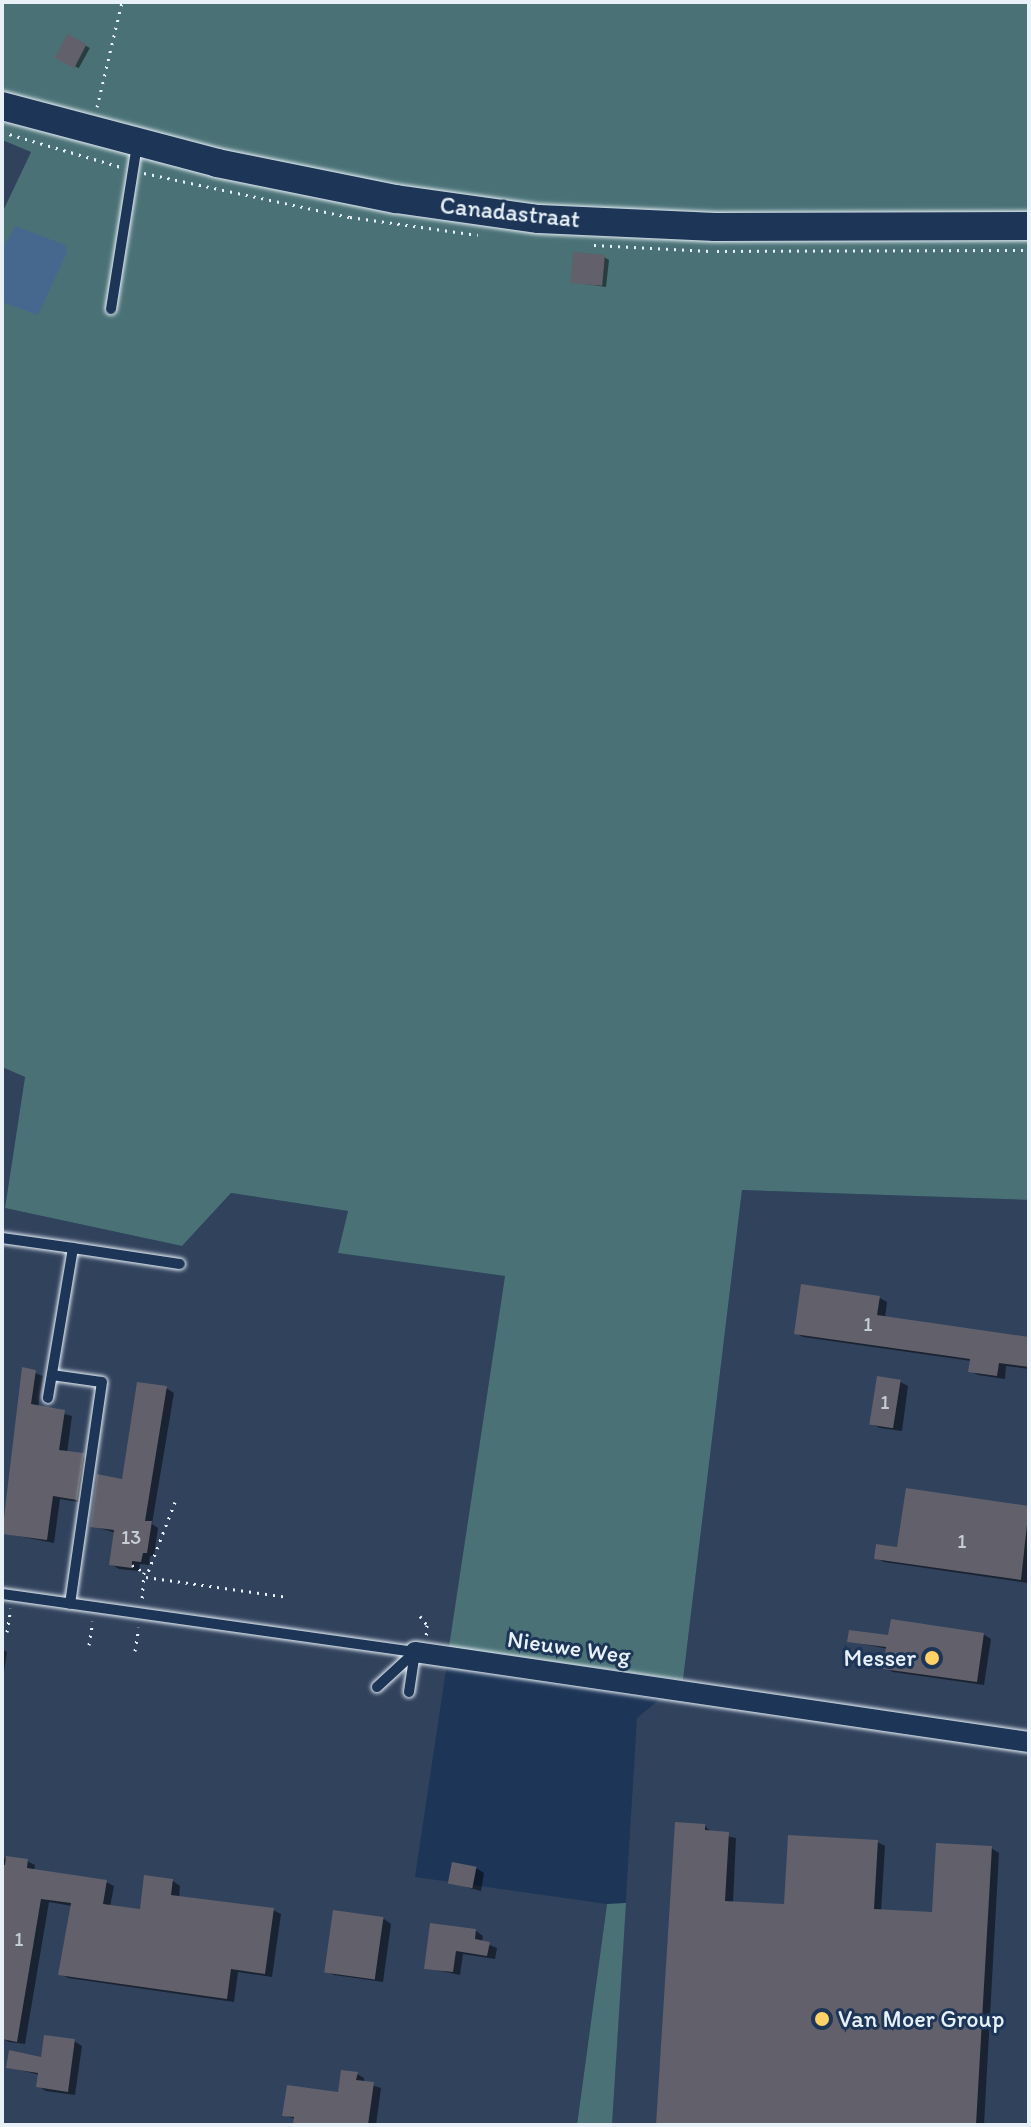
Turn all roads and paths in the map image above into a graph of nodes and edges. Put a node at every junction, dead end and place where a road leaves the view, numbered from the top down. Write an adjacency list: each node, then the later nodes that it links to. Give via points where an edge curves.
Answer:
1 (122, 2): 3 (path)
2 (2, 106): 3 (street, Canadastraat)
3 (91, 130): 4 (street, Canadastraat)
4 (138, 142): 5 (street, Canadastraat, via 396,199 539,219 727,228); 6 (lane)
5 (1029, 226)
6 (111, 309)
7 (2, 1238): 8 (lane)
8 (73, 1248): 9 (lane); 10 (lane)
9 (180, 1264)
10 (52, 1375): 11 (lane); 15 (lane, via 102,1382)
11 (48, 1398)
12 (175, 1502): 14 (path, via 146,1577)
13 (8, 1595): 15 (lane, Nieuwe Weg); 17 (path)
14 (288, 1597)
15 (70, 1604): 16 (lane, Nieuwe Weg)
16 (98, 1608): 18 (path); 19 (lane, Nieuwe Weg)
17 (7, 1632)
18 (89, 1645)
19 (415, 1652): 20 (lane); 21 (lane); 22 (street, Nieuwe Weg)
20 (377, 1687)
21 (409, 1692)
22 (1029, 1741)

